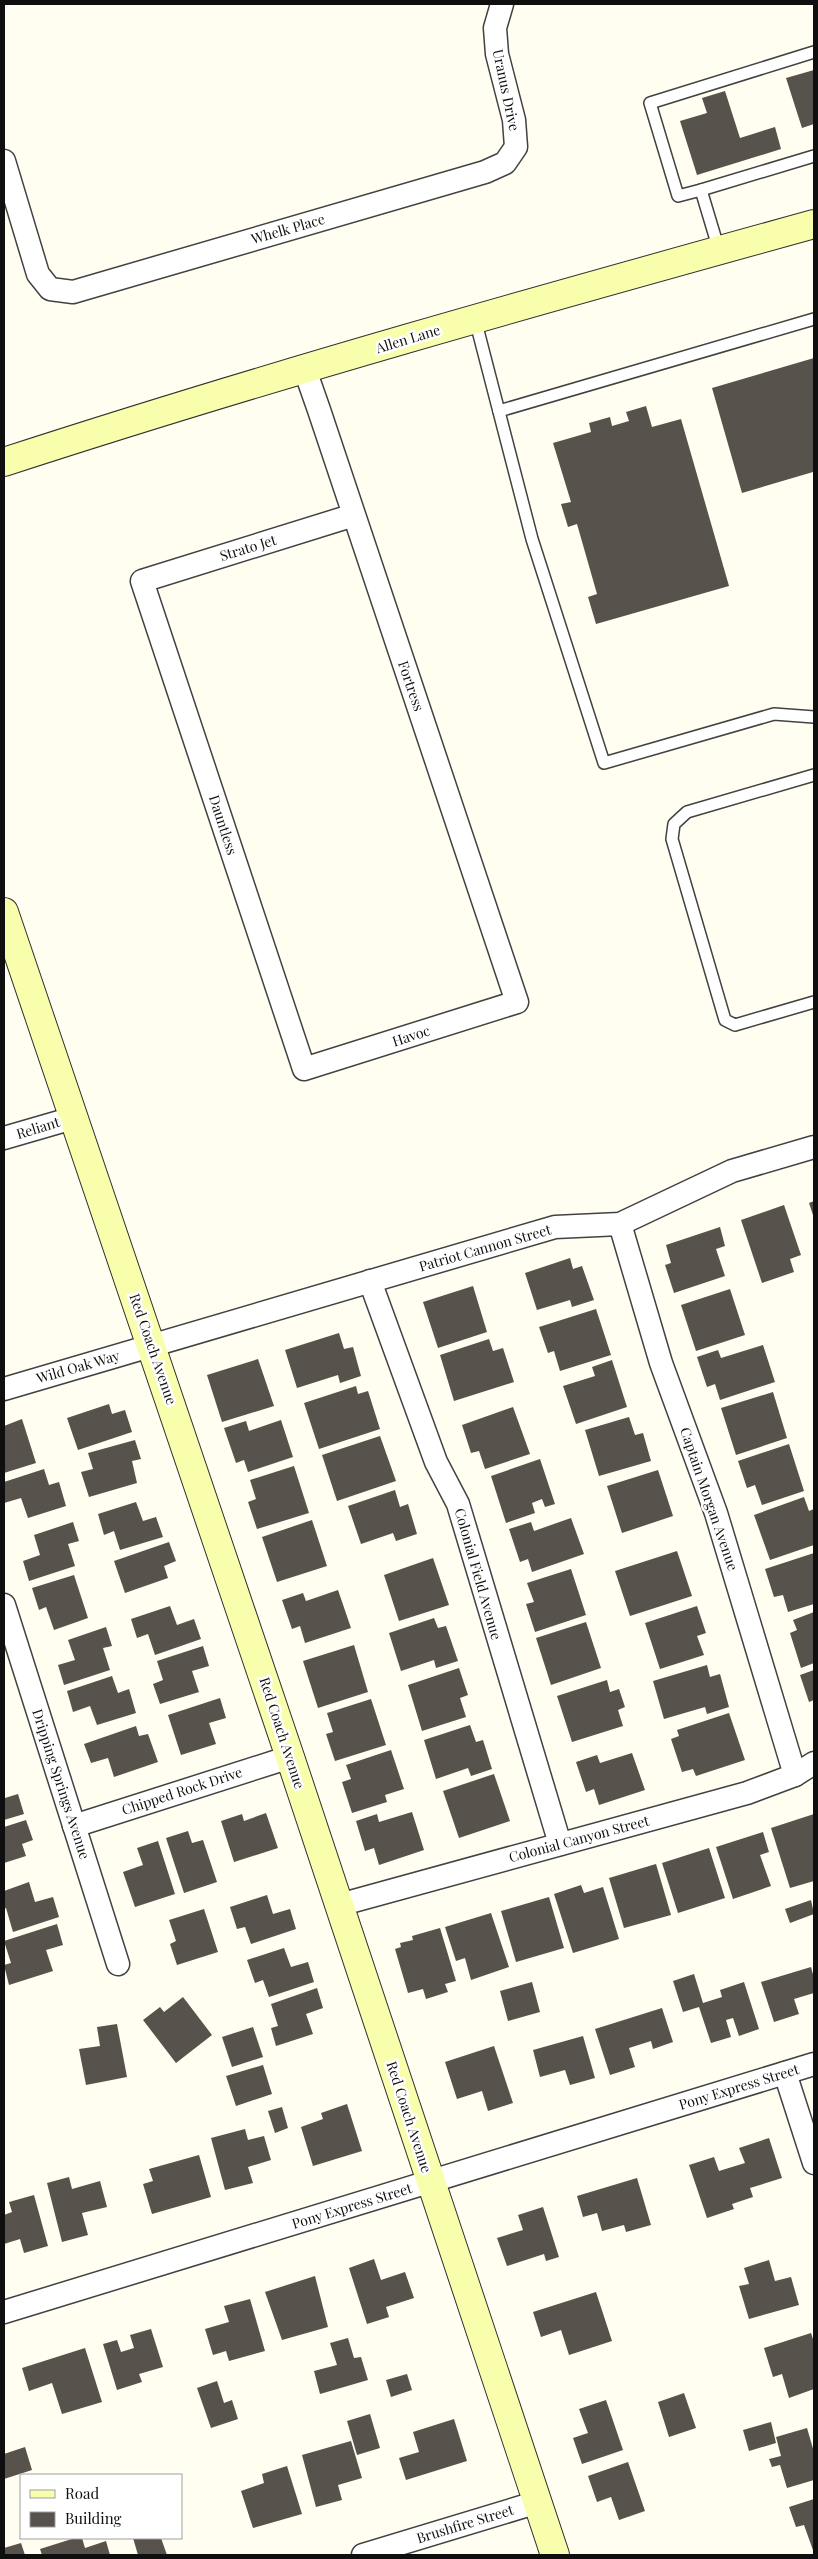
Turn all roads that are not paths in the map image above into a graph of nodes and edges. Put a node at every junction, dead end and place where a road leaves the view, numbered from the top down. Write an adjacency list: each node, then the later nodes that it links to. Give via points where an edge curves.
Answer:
1 (502, 4): 3 (street, Uranus Drive, via 495,28 497,54 514,120)
2 (814, 52): 6 (lane, via 650,103 678,196)
3 (516, 147): 5 (street, Whelk Place, via 505,163 485,172 73,292 50,289 38,274)
4 (814, 156): 6 (lane)
5 (4, 162)
6 (701, 190): 8 (lane)
7 (814, 224): 8 (street, Allen Lane)
8 (719, 250): 9 (street, Allen Lane)
9 (475, 319): 11 (street, Allen Lane); 12 (lane)
10 (814, 319): 12 (lane)
11 (305, 370): 13 (street, Allen Lane); 14 (street, Fortress)
12 (499, 411): 16 (lane, via 532,539 604,763 774,714)
13 (4, 462)
14 (354, 515): 15 (street, Strato Jet); 19 (street, Fortress)
15 (142, 581): 21 (street, Dauntless)
16 (814, 717)
17 (814, 775): 20 (lane, via 687,812 674,824 672,840 725,1020 735,1025)
18 (4, 912): 22 (street, Red Coach Avenue)
19 (517, 1002): 21 (street, Havoc)
20 (814, 1002)
21 (304, 1069)
22 (73, 1118): 23 (street, Reliant); 27 (street, Red Coach Avenue)
23 (4, 1138)
24 (814, 1147): 25 (street, Patriot Cannon Street, via 732,1170)
25 (620, 1224): 26 (street, Patriot Cannon Street, via 555,1227); 32 (street, Captain Morgan Avenue, via 661,1363 716,1513)
26 (370, 1281): 27 (street, Patriot Cannon Street); 34 (street, Colonial Field Avenue, via 436,1462 458,1504)
27 (152, 1345): 28 (street, Wild Oak Way); 30 (street, Red Coach Avenue)
28 (4, 1388)
29 (5, 1615): 33 (street, Dripping Springs Avenue)
30 (290, 1757): 33 (street, Chipped Rock Drive); 35 (street, Red Coach Avenue)
31 (814, 1763): 32 (street, Colonial Canyon Street)
32 (795, 1775): 34 (street, Colonial Canyon Street, via 747,1793)
33 (74, 1826): 36 (street, Dripping Springs Avenue)
34 (560, 1844): 35 (street, Colonial Canyon Street)
35 (339, 1905): 40 (street, Red Coach Avenue)
36 (118, 1964)
37 (814, 2064): 38 (street, Pony Express Street)
38 (785, 2073): 39 (street); 40 (street, Pony Express Street)
39 (814, 2163)
40 (430, 2182): 41 (street, Pony Express Street); 42 (street, Red Coach Avenue)
41 (4, 2312)
42 (538, 2502): 43 (street, Brushfire Street); 44 (street, Red Coach Avenue)
43 (363, 2555)
44 (555, 2555)

